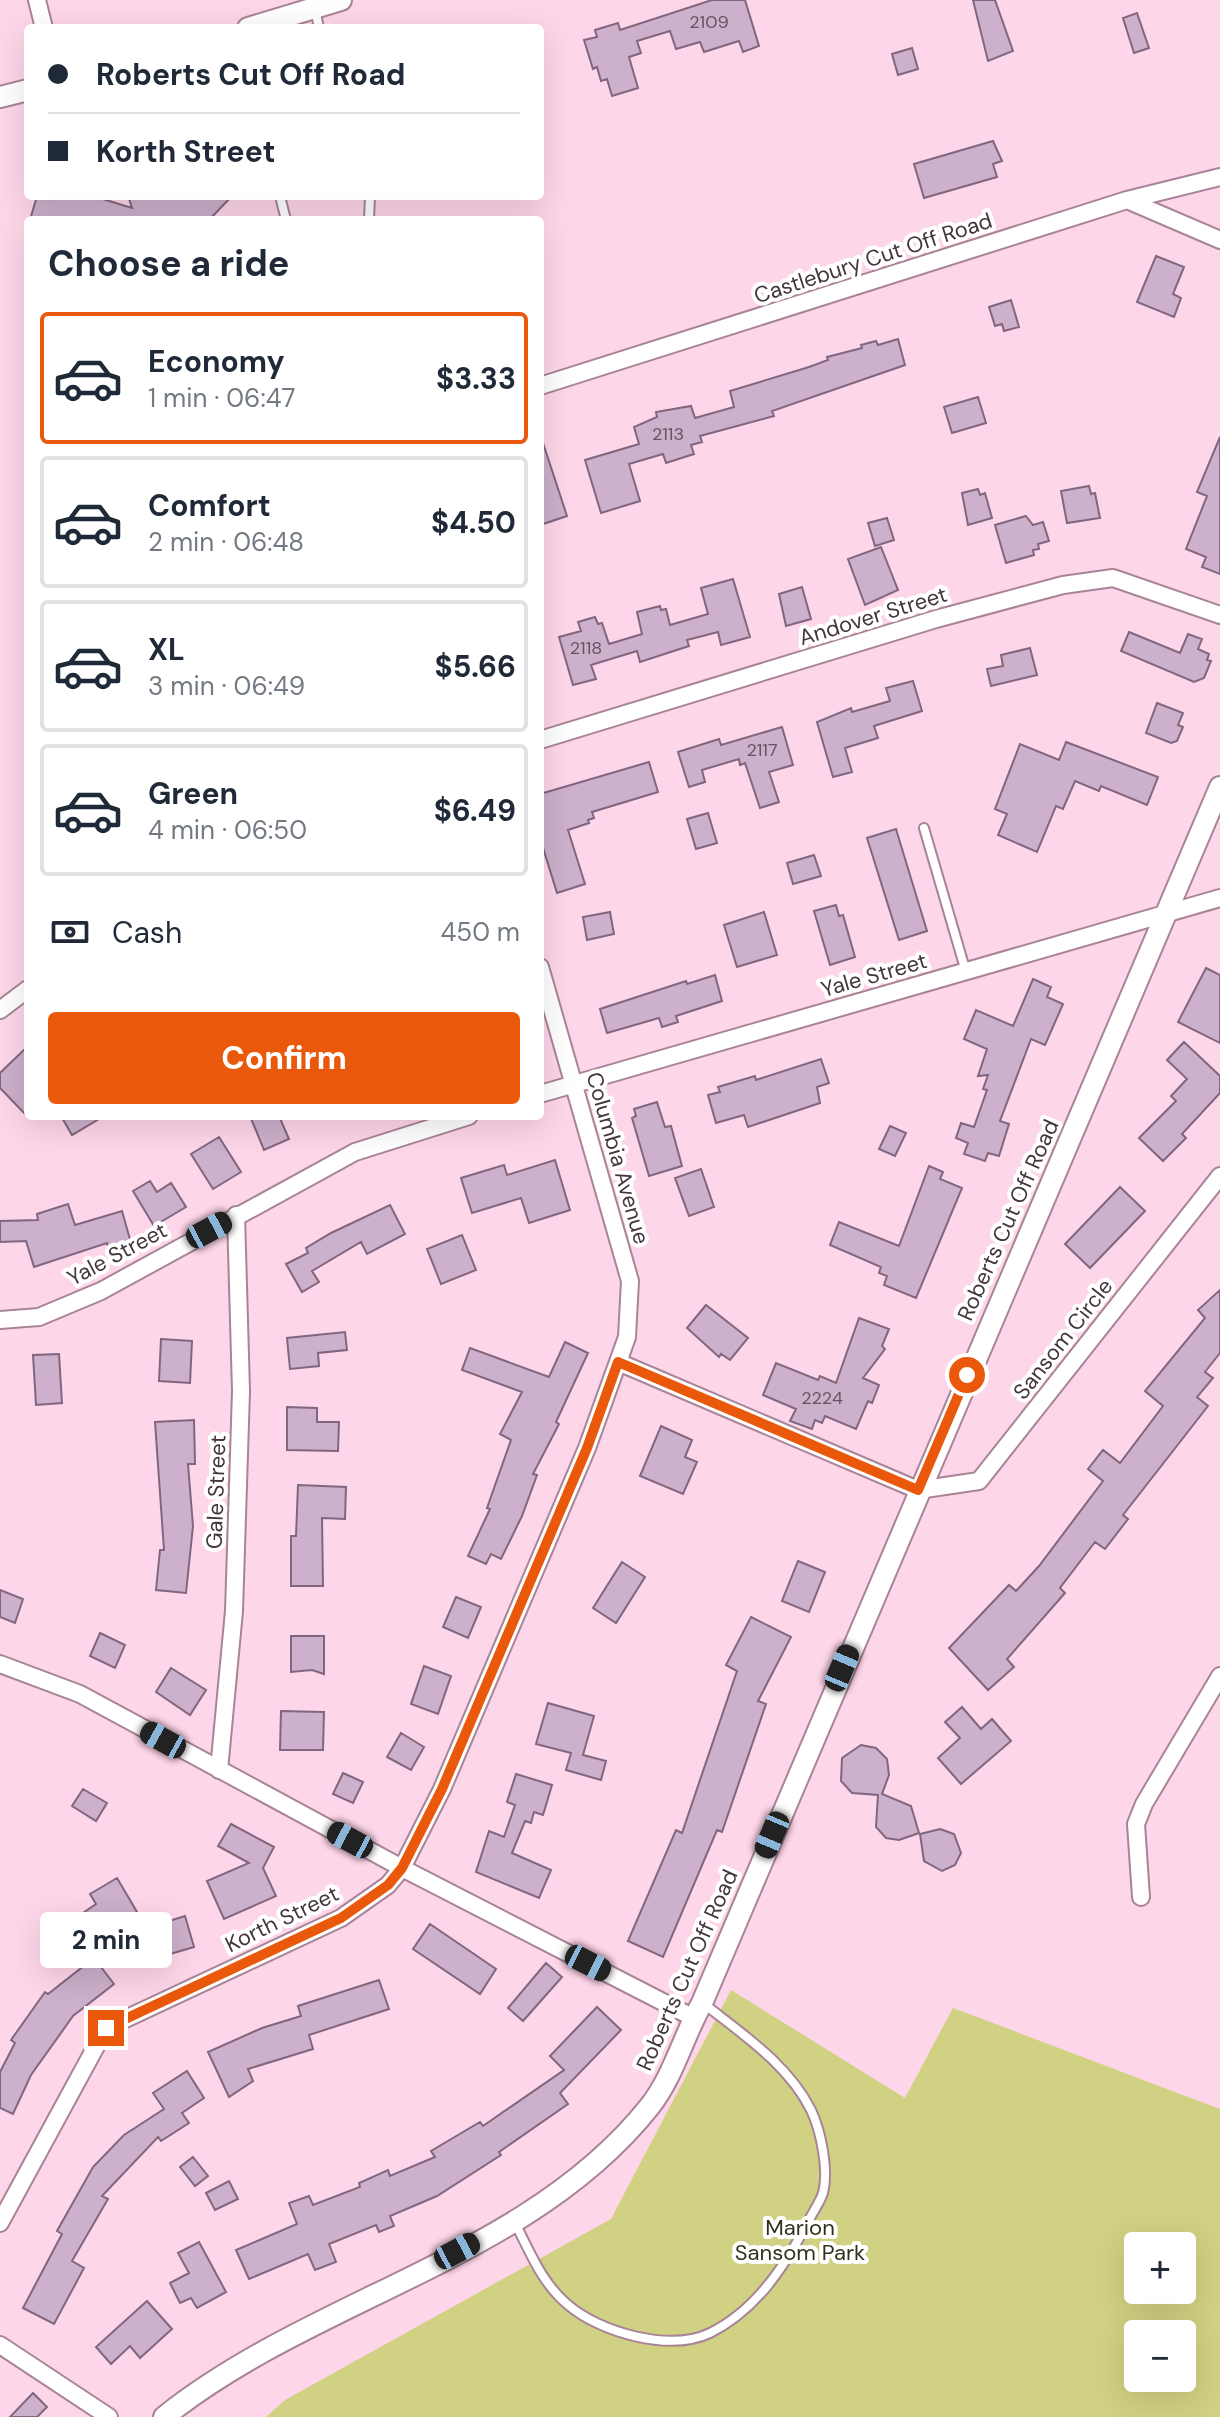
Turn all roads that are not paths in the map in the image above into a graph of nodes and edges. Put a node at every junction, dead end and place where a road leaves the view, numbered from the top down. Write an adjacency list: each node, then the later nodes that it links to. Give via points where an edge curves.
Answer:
1 (37, 0): 4 (street)
2 (341, 0): 3 (street)
3 (317, 18): 5 (street)
4 (43, 24)
5 (276, 24)
6 (24, 91): 7 (street)
7 (0, 97)
8 (1220, 177): 9 (street, Castlebury Cut Off Road)
9 (1127, 200): 10 (street); 11 (street, Castlebury Cut Off Road)
10 (1220, 240)
11 (544, 385)
12 (1220, 615): 13 (street, Andover Street, via 1113,578 1063,585)
13 (544, 739)
14 (1220, 787): 17 (street, Roberts Cut Off Road)
15 (924, 828): 18 (lane)
16 (1220, 898): 17 (street, Yale Street)
17 (1168, 915): 18 (street, Yale Street); 29 (street, Roberts Cut Off Road)
18 (966, 972): 22 (street, Yale Street)
19 (544, 981): 22 (street, Columbia Avenue)
20 (24, 992): 21 (street)
21 (0, 1010)
22 (573, 1083): 23 (street, Yale Street); 28 (street, Columbia Avenue, via 630,1281 630,1319)
23 (544, 1093)
24 (456, 1120): 26 (street, Yale Street, via 355,1152)
25 (1220, 1176): 29 (street, Sansom Circle, via 979,1481)
26 (236, 1215): 27 (street, Yale Street, via 101,1291 39,1317); 32 (street, Gale Street, via 241,1406 234,1611)
27 (0, 1320)
28 (616, 1369): 29 (street); 33 (street, Korth Street, via 442,1789)
29 (918, 1490): 35 (street, Roberts Cut Off Road)
30 (0, 1664): 32 (street, via 80,1694)
31 (1220, 1676): 34 (street, via 1136,1824)
32 (219, 1770): 33 (street)
33 (402, 1868): 35 (street); 37 (street, Korth Street, via 388,1885 341,1918 106,2028)
34 (1141, 1897)
35 (698, 2010): 36 (street, Roberts Cut Off Road, via 653,2102 617,2145); 36 (lane, via 769,2055 811,2109 823,2152 823,2193 791,2254 752,2305 709,2334 662,2341 621,2333 569,2306 546,2282)
36 (514, 2222): 40 (street, Roberts Cut Off Road, via 267,2347)
37 (0, 2223)
38 (0, 2345): 39 (street)
39 (109, 2417)
40 (164, 2417)

